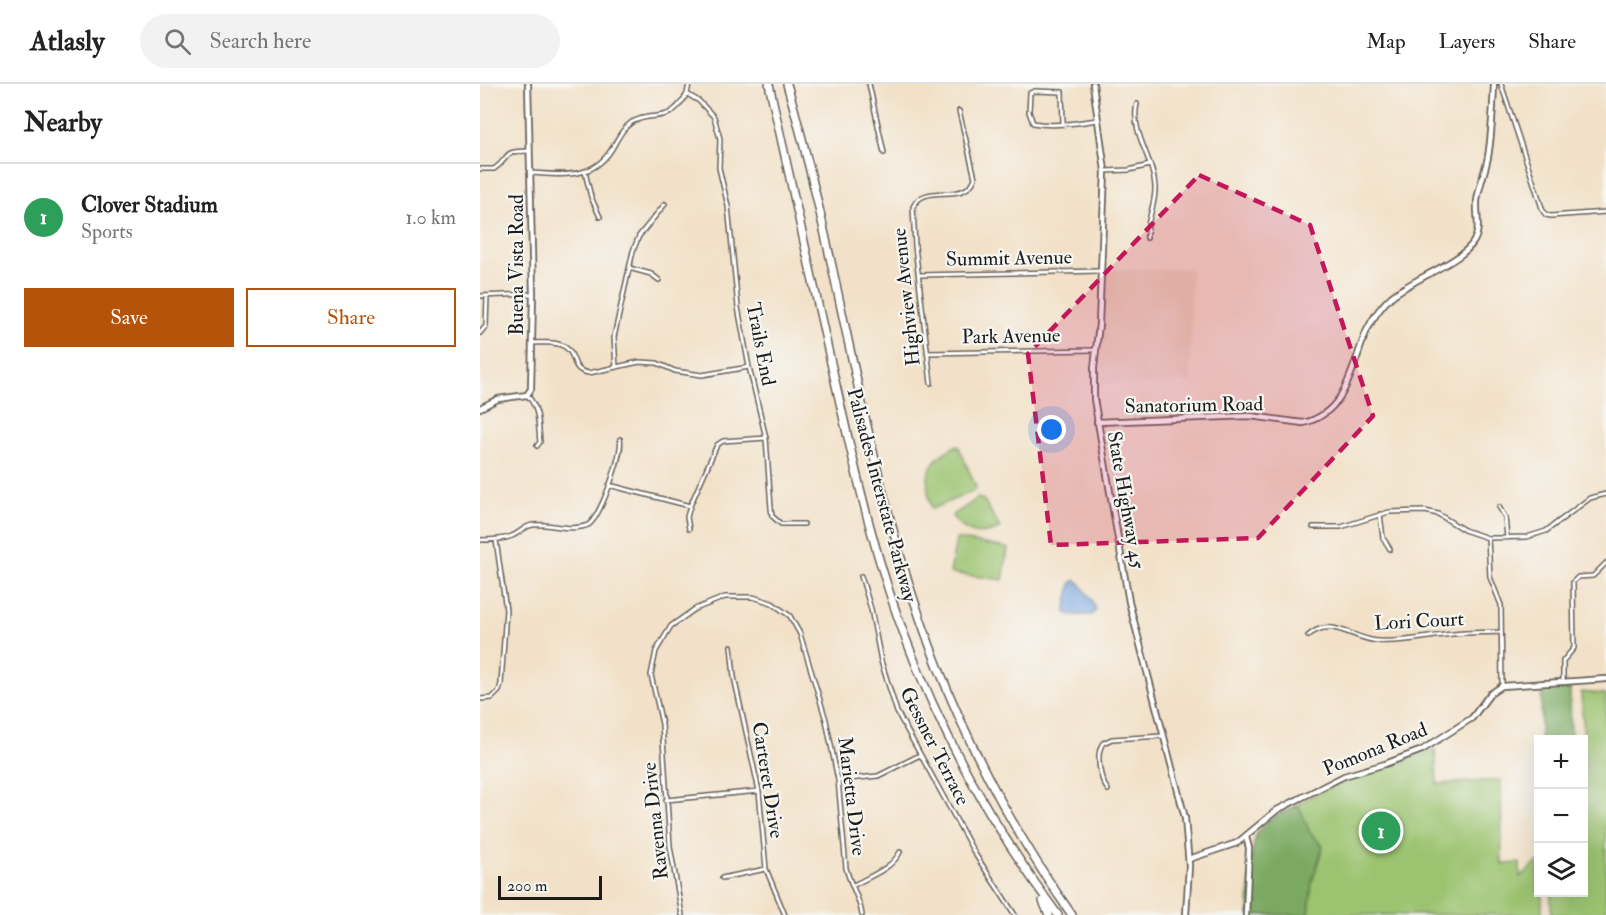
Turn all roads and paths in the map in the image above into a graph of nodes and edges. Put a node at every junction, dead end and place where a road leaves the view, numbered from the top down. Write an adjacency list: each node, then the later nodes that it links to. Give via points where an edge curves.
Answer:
1 (528, 84): 14 (street, Buena Vista Road)
2 (689, 84): 9 (street)
3 (769, 84): 76 (highway, Palisades Interstate Parkway, via 854,469 887,586 942,723)
4 (788, 84): 87 (highway, Palisades Interstate Parkway, via 883,493 915,603 946,687 978,757)
5 (869, 84): 15 (street)
6 (1093, 84): 12 (street, State Highway 45)
7 (1494, 84): 41 (street, Sanatorium Road, via 1488,156 1473,242 1462,254 1411,283 1381,307 1368,327 1347,386 1325,412 1311,421 1297,423 1250,416)
8 (1501, 84): 22 (street, via 1546,215)
9 (687, 94): 19 (street, via 670,113 633,122 622,131 603,161); 37 (street, Trails End, via 714,117 720,143 719,168 728,206)
10 (1137, 104): 16 (street, via 1136,122)
11 (960, 111): 27 (street, Highview Avenue, via 975,178 969,189 924,196 916,202 913,214)
12 (1099, 120): 13 (street); 18 (street, State Highway 45)
13 (1063, 123): 13 (street, via 1033,123 1030,93 1062,92)
14 (530, 152): 17 (street, via 514,151 494,169); 20 (street, Buena Vista Road)
15 (884, 153)
16 (1150, 165): 18 (street); 24 (street, via 1155,186)
17 (480, 169)
18 (1106, 171): 26 (street, State Highway 45)
19 (585, 172): 20 (street); 23 (street)
20 (530, 173): 29 (street, Buena Vista Road)
21 (665, 204): 25 (street, via 639,236)
22 (1606, 212)
23 (600, 217)
24 (1147, 238)
25 (629, 268): 28 (street); 36 (street, via 614,337)
26 (1101, 271): 27 (street, Summit Avenue); 34 (street, State Highway 45)
27 (918, 275): 35 (street, Highview Avenue)
28 (659, 280)
29 (532, 294): 31 (street); 33 (street, Buena Vista Road)
30 (480, 296): 31 (street)
31 (487, 296): 32 (street, via 486,326)
32 (480, 333)
33 (531, 343): 36 (street, via 565,347 577,369 583,372); 39 (street, Buena Vista Road, via 531,389)
34 (1095, 350): 35 (street, Park Avenue); 41 (street, State Highway 45)
35 (927, 353): 38 (street, Highview Avenue)
36 (616, 367): 37 (street, via 657,363 675,371 702,375)
37 (748, 367): 42 (street, Trails End)
38 (931, 383)
39 (527, 395): 40 (street, via 498,399); 44 (street, via 538,412)
40 (480, 408)
41 (1097, 422): 68 (street, State Highway 45, via 1129,602)
42 (766, 438): 47 (street, via 723,441 717,445); 50 (street, Trails End, via 772,516 781,524)
43 (620, 439): 45 (street, via 621,448)
44 (537, 446)
45 (609, 485): 47 (street); 56 (street, via 595,519 589,524 529,525 510,537)
46 (1606, 494): 54 (street, via 1590,498 1546,531)
47 (690, 506): 52 (street)
48 (1499, 507): 54 (street, via 1505,517)
49 (1380, 514): 51 (street, via 1349,525); 53 (street, via 1425,511); 57 (street, via 1383,538)
50 (804, 524)
51 (1313, 527)
52 (689, 529)
53 (1488, 538): 54 (street); 60 (street, via 1490,578 1501,605)
54 (1507, 538)
55 (480, 540): 56 (street)
56 (496, 540): 66 (street, via 506,610 501,684 492,698)
57 (1390, 549)
58 (1606, 563): 64 (street, via 1593,576 1578,577 1573,582 1574,648 1563,662)
59 (861, 576): 69 (street, Gessner Terrace, via 898,715)
60 (1500, 632): 61 (street, Lori Court, via 1379,641 1327,627); 65 (street)
61 (1308, 636)
62 (731, 646): 72 (street, Carteret Drive)
63 (1606, 679): 64 (street)
64 (1563, 682): 65 (street)
65 (1502, 686): 74 (street, Pomona Road, via 1490,694 1472,718 1422,750 1316,789 1273,813)
66 (480, 699)
67 (662, 724): 70 (street, Marietta Drive, via 651,675 656,651 671,626 695,609 724,597 753,597 772,603 790,616 800,634 826,720); 73 (street, Ravenna Drive)
68 (1165, 736): 71 (street, via 1103,743 1099,753 1102,780); 77 (street, State Highway 45, via 1184,813)
69 (920, 755): 70 (street, via 878,776); 84 (street, Gessner Terrace, via 975,854)
70 (838, 780): 80 (street, Marietta Drive, via 846,868)
71 (1108, 790)
72 (759, 791): 73 (street); 78 (street, Carteret Drive)
73 (666, 800): 81 (street, Ravenna Drive)
74 (1246, 837): 77 (street, Pomona Road); 89 (street)
75 (900, 852): 80 (street, via 891,864)
76 (1014, 852): 85 (highway); 86 (highway, Palisades Interstate Parkway)
77 (1189, 859): 88 (street, State Highway 45)
78 (766, 869): 79 (street); 82 (street, Carteret Drive)
79 (722, 878)
80 (852, 886): 83 (street, Marietta Drive)
81 (682, 915)
82 (785, 915)
83 (862, 915)
84 (1015, 915)
85 (1049, 915)
86 (1058, 915)
87 (1072, 915)
88 (1185, 915)
89 (1246, 915)

